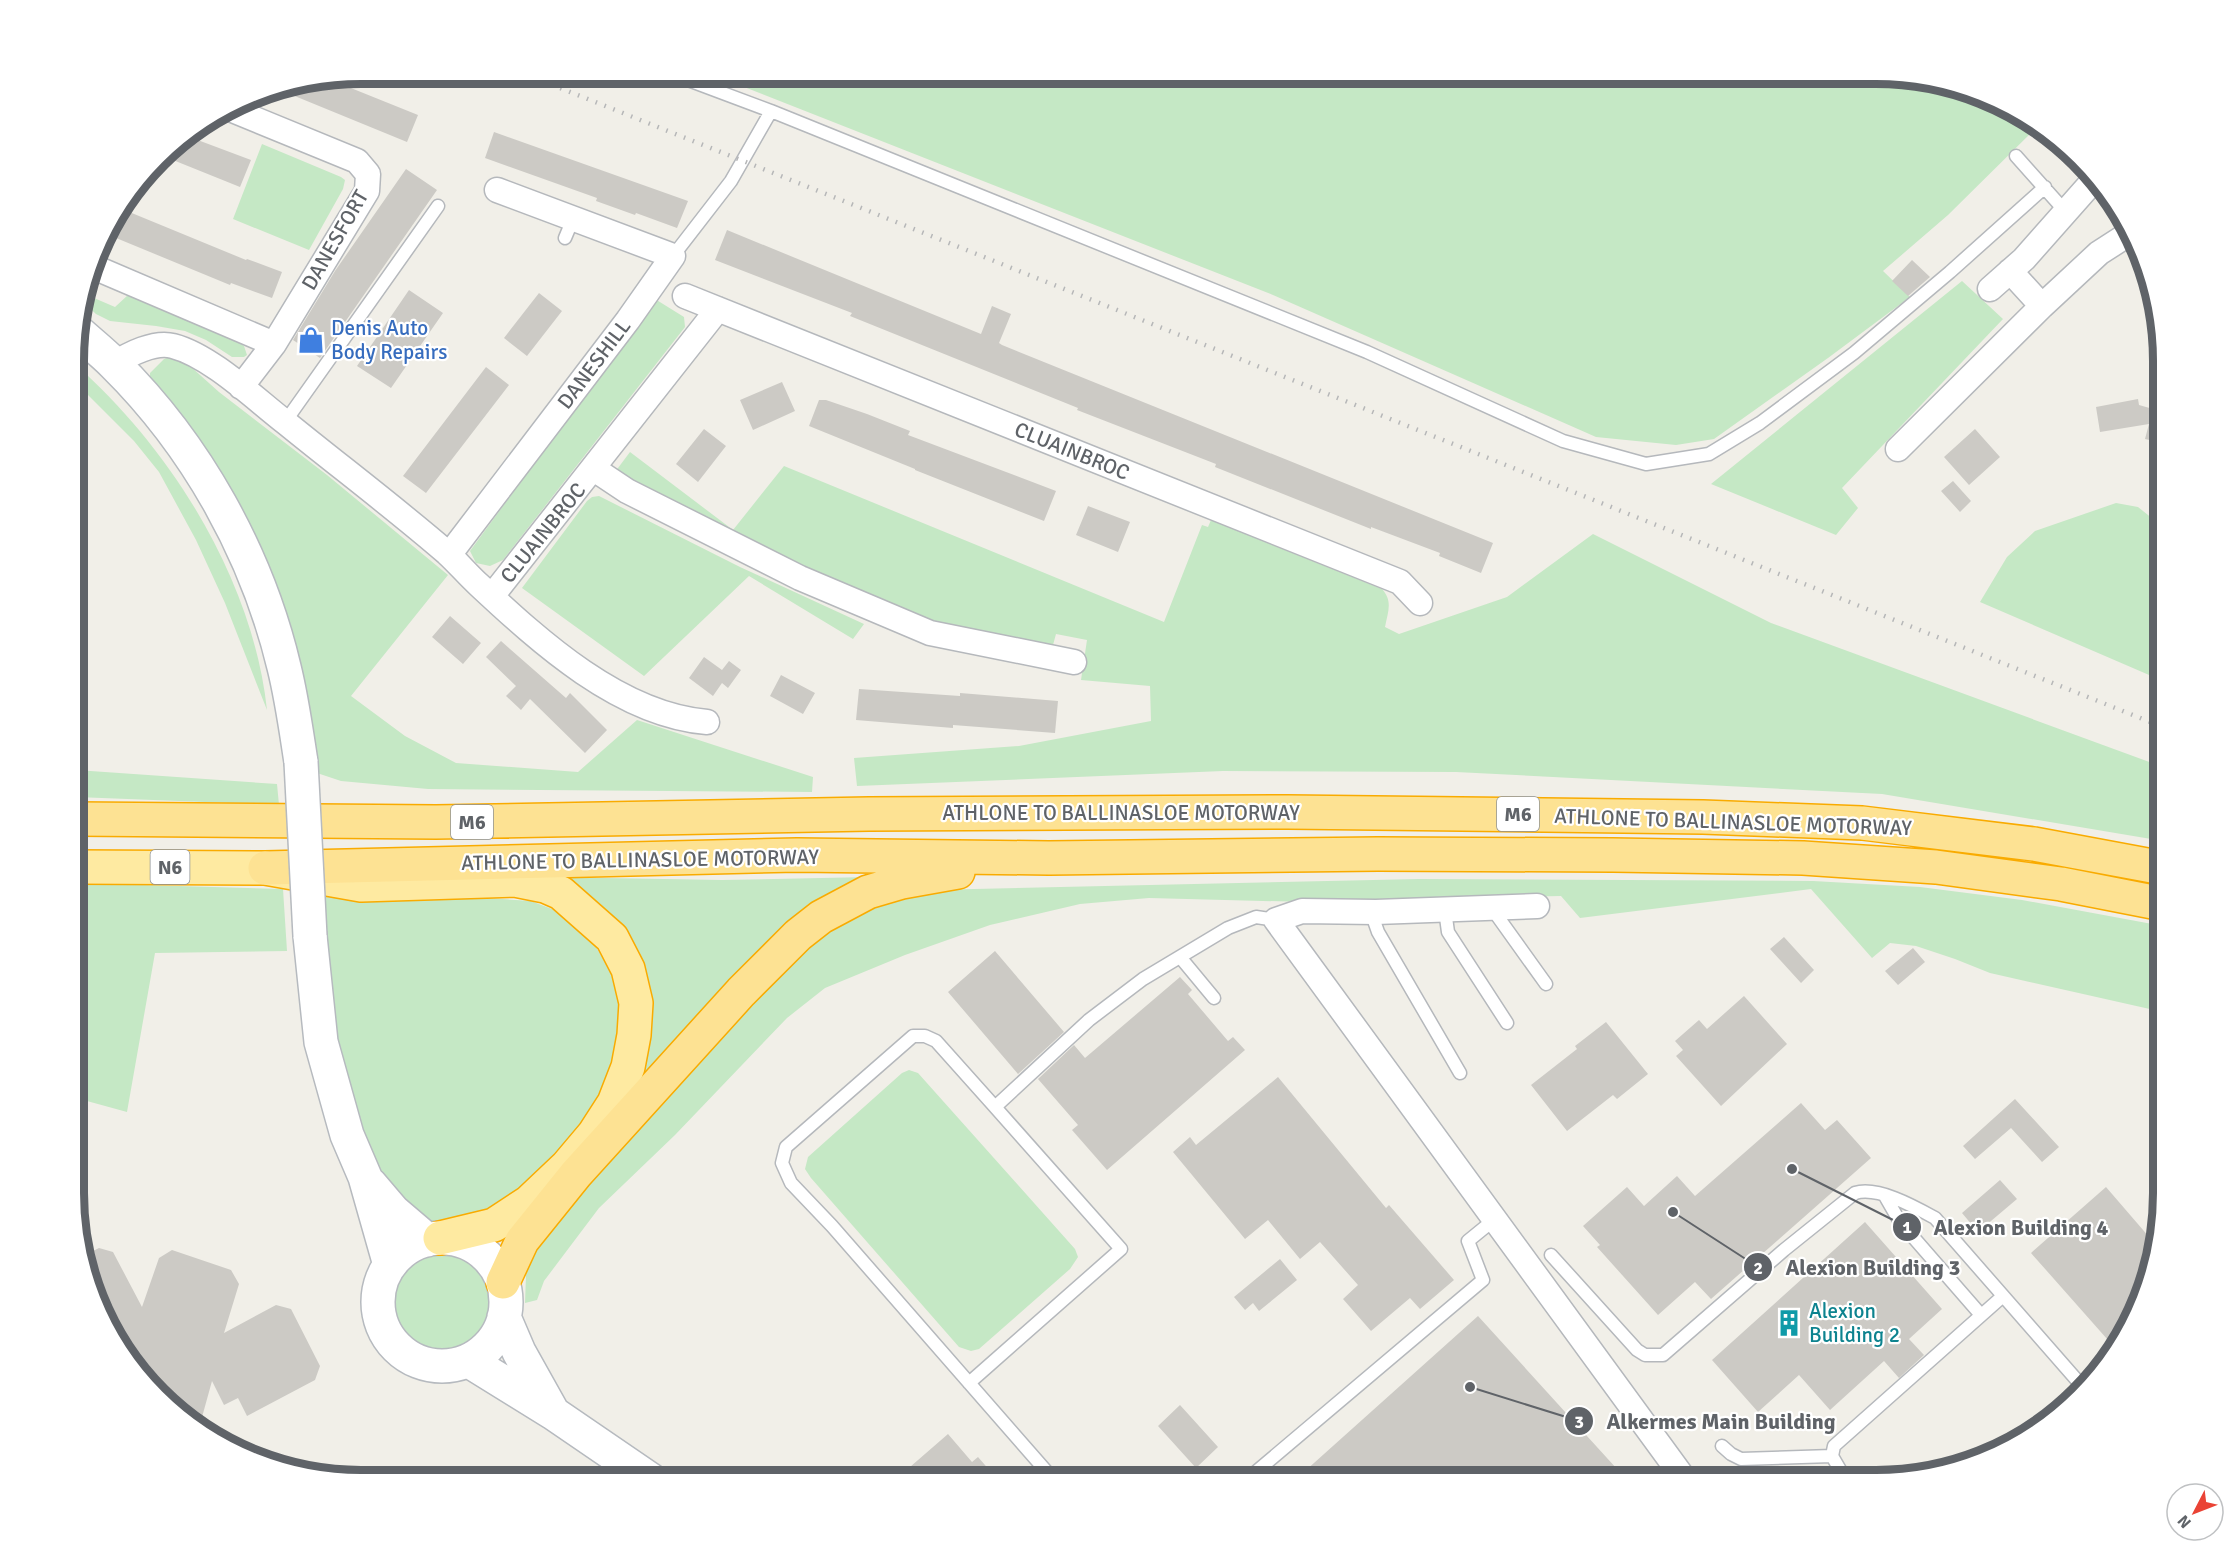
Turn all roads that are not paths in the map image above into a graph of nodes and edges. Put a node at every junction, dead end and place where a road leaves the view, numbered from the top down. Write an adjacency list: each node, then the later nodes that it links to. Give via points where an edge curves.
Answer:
1 (699, 84): 2 (lane)
2 (771, 111): 6 (lane, via 1367,352 1563,441 1646,464 1709,454 1760,423 1854,353); 11 (lane, via 731,181)
3 (239, 113): 19 (street, DANESFORT, via 357,161 368,174 367,191)
4 (2016, 156): 6 (lane)
5 (2090, 185): 9 (street)
6 (2044, 187): 9 (lane)
7 (497, 190): 11 (street, via 569,229)
8 (438, 206): 22 (lane)
9 (2066, 212): 13 (street)
10 (2123, 237): 16 (street, via 2099,253)
11 (673, 256): 25 (street, DANESHILL)
12 (100, 270): 19 (street)
13 (2010, 271): 14 (street); 16 (street)
14 (1990, 289)
15 (685, 296): 17 (street, CLUAINBROC)
16 (2042, 306): 23 (street)
17 (718, 309): 24 (street, CLUAINBROC); 27 (street, CLUAINBROC, via 1400,582)
18 (85, 338): 20 (main road)
19 (274, 344): 21 (street, DANESFORT)
20 (114, 364): 21 (street, via 132,353 167,345 194,354); 47 (main road, bridge, via 198,466 246,556 267,610 284,666 301,762 310,936 321,1042 347,1135)
21 (241, 387): 22 (street)
22 (285, 422): 25 (street)
23 (1898, 449)
24 (594, 469): 26 (street, CLUAINBROC); 28 (street, CLUAINBROC, via 627,490 800,578 930,633)
25 (449, 555): 26 (street)
26 (492, 597): 29 (street, via 584,673 623,696 662,713)
27 (1420, 603)
28 (1074, 662)
29 (707, 722)
30 (84, 819): 32 (highway, ATHLONE TO BALLINASLOE MOTORWAY / M6, via 436,822 1265,812 1703,817 1862,823 2034,843)
31 (1049, 858): 34 (highway, ATHLONE TO BALLINASLOE MOTORWAY / M6, via 797,855); 35 (highway, ATHLONE TO BALLINASLOE MOTORWAY / M6, via 1378,854 1803,858 1936,867 2061,884); 53 (highway, via 902,882 868,892 821,917 741,992 576,1174 522,1241)
32 (2153, 866)
33 (84, 867): 34 (highway, N6)
34 (265, 868): 50 (highway, via 361,885 515,880 545,886 561,893 612,938 628,969 636,1003 628,1067 614,1103 594,1134 529,1202 494,1225)
35 (2153, 902)
36 (1537, 906): 37 (street)
37 (1494, 908): 38 (street); 42 (lane)
38 (1445, 910): 39 (street); 44 (lane, via 1449,932)
39 (1371, 912): 40 (street, via 1302,910); 45 (lane, via 1378,932)
40 (1276, 920): 41 (lane, via 1256,917 1228,928); 49 (street)
41 (1180, 957): 43 (lane); 46 (lane, via 1089,1020)
42 (1546, 984)
43 (1214, 998)
44 (1507, 1023)
45 (1460, 1073)
46 (995, 1107): 59 (lane, via 1121,1249); 59 (lane, via 936,1041 913,1036 786,1147 782,1163 791,1183)
47 (365, 1177): 50 (main road, via 393,1211); 52 (main road)
48 (1886, 1196): 51 (lane, via 1855,1193 1663,1354 1645,1355 1637,1350); 54 (lane, via 1909,1203 1935,1218); 55 (lane, via 1900,1222)
49 (1495, 1219): 65 (lane, via 1468,1241 1483,1280); 66 (street)
50 (433, 1239): 52 (main road, via 403,1252); 53 (main road, via 457,1240 480,1251)
51 (1551, 1255)
52 (390, 1265): 57 (main road, via 381,1284 379,1311 395,1345 429,1364)
53 (503, 1282): 56 (main road)
54 (2003, 1296): 55 (lane); 58 (lane)
55 (1981, 1316): 62 (lane, via 1834,1446)
56 (504, 1317): 57 (main road, via 496,1338); 60 (main road)
57 (469, 1361): 60 (main road)
58 (2078, 1382)
59 (969, 1383): 64 (lane)
60 (553, 1413): 63 (main road)
61 (1722, 1446): 62 (lane, via 1741,1459)
62 (1832, 1456): 67 (lane)
63 (636, 1470)
64 (1045, 1470)
65 (1258, 1470)
66 (1678, 1470)
67 (1840, 1470)

